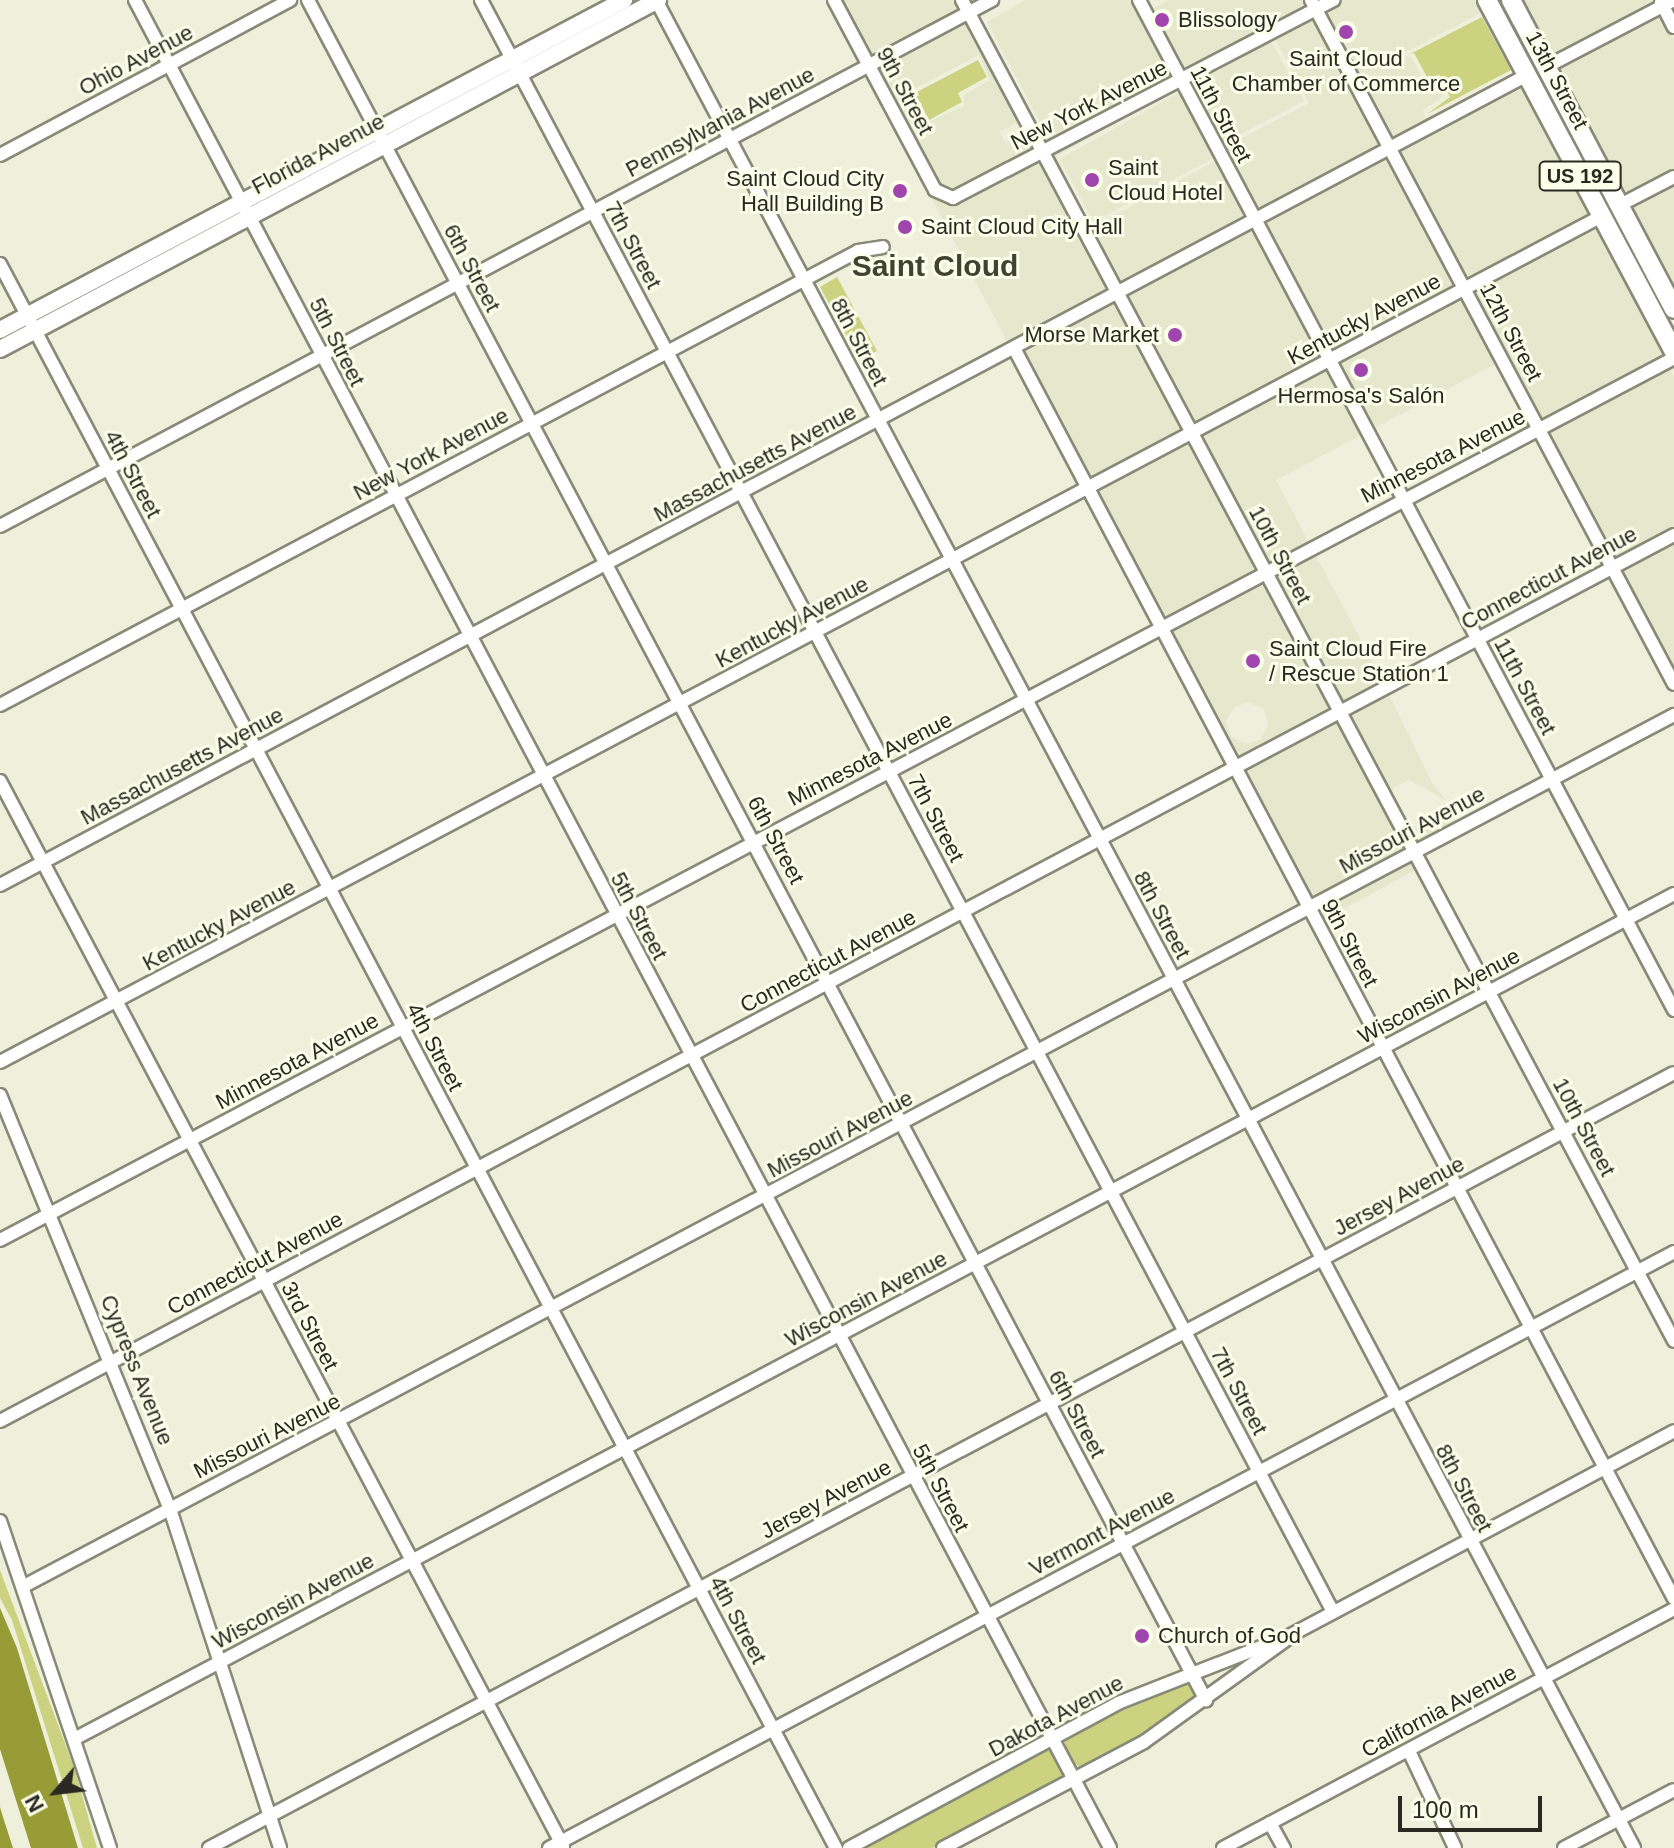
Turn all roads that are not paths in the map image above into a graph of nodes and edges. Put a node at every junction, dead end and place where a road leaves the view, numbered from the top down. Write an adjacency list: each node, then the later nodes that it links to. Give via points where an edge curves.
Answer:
1 (135, 0): 18 (street, 5th Street)
2 (290, 0): 18 (street, Ohio Avenue)
3 (308, 0): 25 (street, 6th Street)
4 (481, 0): 19 (street, 7th Street)
5 (624, 0): 19 (main road, Florida Avenue)
6 (656, 0): 19 (main road, Florida Avenue); 26 (street, 8th Street)
7 (834, 0): 20 (street, 9th Street)
8 (962, 0): 16 (street, 10th Street)
9 (992, 0): 16 (street, Pennsylvania Avenue)
10 (1139, 0): 23 (street, 11th Street)
11 (1334, 0): 15 (street, New York Avenue)
12 (1511, 0): 21 (highway, 13th Street / US 192)
13 (1666, 2): 17 (street); 21 (street)
14 (1489, 3): 21 (highway, via 1505,17 1529,60); 22 (highway, 13th Street / US 192)
15 (1314, 5): 23 (street, New York Avenue); 27 (street, 12th Street)
16 (968, 13): 20 (street, Pennsylvania Avenue); 29 (street, 10th Street)
17 (1674, 27)
18 (169, 64): 30 (street, Ohio Avenue); 34 (street, 5th Street)
19 (516, 67): 25 (main road, Florida Avenue); 35 (street, 7th Street)
20 (869, 67): 26 (street, Pennsylvania Avenue); 32 (street, 9th Street, via 935,190)
21 (1546, 67): 24 (highway, 13th Street / US 192)
22 (1527, 75): 24 (highway, via 1545,85 1568,130); 27 (street, Massachusetts Avenue); 28 (highway, 13th Street / US 192)
23 (1180, 81): 29 (street, New York Avenue); 37 (street, 11th Street)
24 (1583, 137): 33 (highway, 13th Street / US 192)
25 (381, 138): 34 (main road, Florida Avenue); 41 (street, 6th Street)
26 (729, 138): 35 (street, Pennsylvania Avenue); 40 (street, 8th Street)
27 (1390, 148): 37 (street, Massachusetts Avenue); 42 (street, 12th Street)
28 (1565, 148): 33 (highway, via 1578,154 1603,199); 36 (highway, 13th Street / US 192)
29 (1042, 152): 32 (street, New York Avenue); 45 (street, 10th Street)
30 (0, 155)
31 (1674, 177): 33 (street)
32 (946, 197)
33 (1620, 205): 44 (highway, 13th Street / US 192)
34 (245, 209): 47 (main road, Florida Avenue); 54 (street, 5th Street)
35 (593, 212): 41 (street, Pennsylvania Avenue); 52 (street, 7th Street)
36 (1602, 216): 42 (street, Kentucky Avenue); 43 (highway, 13th Street / US 192); 44 (highway, via 1618,223 1643,271)
37 (1256, 219): 45 (street, Massachusetts Avenue); 55 (street, 11th Street)
38 (883, 247): 40 (street, New York Avenue, via 858,251)
39 (0, 264): 47 (street, 4th Street)
40 (804, 280): 52 (street, New York Avenue); 56 (street, 8th Street)
41 (458, 283): 54 (street, Pennsylvania Avenue); 57 (street, 6th Street)
42 (1465, 288): 55 (street, Kentucky Avenue); 58 (street, 12th Street)
43 (1640, 288): 49 (highway, via 1653,295); 53 (highway, 13th Street / US 192)
44 (1664, 291): 46 (highway, 13th Street / US 192)
45 (1118, 292): 50 (street, Massachusetts Avenue); 59 (street, 10th Street)
46 (1674, 309)
47 (31, 323): 48 (main road, Florida Avenue); 51 (main road, Florida Avenue); 60 (street, 4th Street)
48 (0, 330)
49 (1674, 333)
50 (1014, 348): 56 (street, Massachusetts Avenue); 61 (street, 9th Street)
51 (0, 349)
52 (667, 352): 57 (street, New York Avenue); 62 (street, 7th Street)
53 (1674, 355): 58 (street, Minnesota Avenue)
54 (322, 356): 60 (street, Pennsylvania Avenue); 63 (street, 5th Street)
55 (1330, 359): 59 (street, Kentucky Avenue); 64 (street, 11th Street)
56 (878, 420): 62 (street, Massachusetts Avenue); 67 (street, 8th Street)
57 (531, 425): 63 (street, New York Avenue); 68 (street, 6th Street)
58 (1540, 428): 64 (street, Minnesota Avenue); 69 (street, 12th Street)
59 (1193, 432): 61 (street, Kentucky Avenue); 70 (street, 10th Street)
60 (108, 468): 65 (street, Pennsylvania Avenue); 71 (street, 4th Street)
61 (1087, 488): 67 (street, Kentucky Avenue); 72 (street, 9th Street)
62 (742, 493): 68 (street, Massachusetts Avenue); 73 (street, 7th Street)
63 (395, 496): 71 (street, New York Avenue); 74 (street, 5th Street)
64 (1403, 498): 70 (street, Minnesota Avenue); 75 (street, 11th Street)
65 (0, 526)
66 (1674, 535): 69 (street, Connecticut Avenue)
67 (952, 560): 73 (street, Kentucky Avenue); 77 (street, 8th Street)
68 (606, 564): 74 (street, Massachusetts Avenue); 78 (street, 6th Street)
69 (1613, 568): 75 (street, Connecticut Avenue); 76 (street, 12th Street)
70 (1266, 572): 72 (street, Minnesota Avenue); 80 (street, 10th Street)
71 (182, 610): 79 (street, New York Avenue); 82 (street, 4th Street)
72 (1161, 628): 77 (street, Minnesota Avenue); 83 (street, 9th Street)
73 (815, 632): 78 (street, Kentucky Avenue); 84 (street, 7th Street)
74 (470, 637): 82 (street, Massachusetts Avenue); 85 (street, 5th Street)
75 (1477, 638): 80 (street, Connecticut Avenue); 86 (street, 11th Street)
76 (1674, 684)
77 (1025, 700): 84 (street, Minnesota Avenue); 88 (street, 8th Street)
78 (680, 704): 85 (street, Kentucky Avenue); 89 (street, 6th Street)
79 (0, 705)
80 (1341, 712): 83 (street, Connecticut Avenue); 90 (street, 10th Street)
81 (1674, 715): 86 (street, Missouri Avenue)
82 (257, 749): 91 (street, Massachusetts Avenue); 93 (street, 4th Street)
83 (1234, 768): 88 (street, Connecticut Avenue); 95 (street, 9th Street)
84 (890, 773): 89 (street, Minnesota Avenue); 96 (street, 7th Street)
85 (543, 776): 93 (street, Kentucky Avenue); 97 (street, 5th Street)
86 (1552, 779): 90 (street, Missouri Avenue); 98 (street, 11th Street)
87 (0, 781): 91 (street, 3rd Street)
88 (1100, 840): 96 (street, Connecticut Avenue); 99 (street, 8th Street)
89 (755, 841): 97 (street, Minnesota Avenue); 100 (street, 6th Street)
90 (1415, 852): 95 (street, Missouri Avenue); 101 (street, 10th Street)
91 (43, 862): 92 (street, Massachusetts Avenue); 102 (street, 3rd Street)
92 (0, 885)
93 (330, 888): 102 (street, Kentucky Avenue); 104 (street, 4th Street)
94 (1674, 894): 98 (street, Wisconsin Avenue)
95 (1309, 907): 99 (street, Missouri Avenue); 105 (street, 9th Street)
96 (963, 913): 100 (street, Connecticut Avenue); 106 (street, 7th Street)
97 (617, 917): 104 (street, Minnesota Avenue); 107 (street, 5th Street)
98 (1626, 919): 101 (street, Wisconsin Avenue); 103 (street, 11th Street)
99 (1174, 978): 106 (street, Missouri Avenue); 111 (street, 8th Street)
100 (827, 983): 107 (street, Connecticut Avenue); 112 (street, 6th Street)
101 (1490, 992): 105 (street, Wisconsin Avenue); 113 (street, 10th Street)
102 (116, 1002): 108 (street, Kentucky Avenue); 114 (street, 3rd Street)
103 (1674, 1010)
104 (402, 1028): 114 (street, Minnesota Avenue); 115 (street, 4th Street)
105 (1383, 1048): 111 (street, Wisconsin Avenue); 116 (street, 9th Street)
106 (1037, 1051): 112 (street, Missouri Avenue); 117 (street, 7th Street)
107 (690, 1057): 115 (street, Connecticut Avenue); 118 (street, 5th Street)
108 (0, 1062)
109 (1674, 1073): 113 (street, Jersey Avenue)
110 (0, 1095): 119 (street, Cypress Avenue)
111 (1247, 1120): 117 (street, Wisconsin Avenue); 122 (street, 8th Street)
112 (901, 1125): 118 (street, Missouri Avenue); 123 (street, 6th Street)
113 (1563, 1131): 116 (street, Jersey Avenue); 124 (street, 10th Street)
114 (190, 1140): 119 (street, Minnesota Avenue); 125 (street, 3rd Street)
115 (477, 1168): 125 (street, Connecticut Avenue); 126 (street, 4th Street)
116 (1457, 1188): 122 (street, Jersey Avenue); 127 (street, 9th Street)
117 (1110, 1192): 123 (street, Wisconsin Avenue); 128 (street, 7th Street)
118 (765, 1197): 126 (street, Missouri Avenue); 129 (street, 5th Street)
119 (51, 1213): 120 (street, Minnesota Avenue); 131 (street, Cypress Avenue)
120 (0, 1240)
121 (1674, 1252): 124 (street, Vermont Avenue)
122 (1321, 1260): 128 (street, Jersey Avenue); 132 (street, 8th Street)
123 (975, 1265): 129 (street, Wisconsin Avenue); 133 (street, 6th Street)
124 (1638, 1271): 127 (street, Vermont Avenue); 130 (street, 10th Street)
125 (264, 1282): 131 (street, Connecticut Avenue); 135 (street, 3rd Street)
126 (551, 1308): 135 (street, Missouri Avenue); 137 (street, 4th Street)
127 (1531, 1328): 132 (street, Vermont Avenue); 138 (street, 9th Street)
128 (1185, 1332): 133 (street, Jersey Avenue); 139 (street, 7th Street)
129 (839, 1336): 137 (street, Wisconsin Avenue); 140 (street, 5th Street)
130 (1674, 1341)
131 (113, 1361): 134 (street, Connecticut Avenue); 141 (street, Cypress Avenue)
132 (1395, 1400): 139 (street, Vermont Avenue); 143 (street, 8th Street)
133 (1050, 1405): 140 (street, Jersey Avenue); 144 (street, 6th Street)
134 (0, 1421)
135 (338, 1422): 141 (street, Missouri Avenue); 145 (street, 3rd Street)
136 (1674, 1431): 138 (street, Dakota Avenue)
137 (624, 1448): 145 (street, Wisconsin Avenue); 147 (street, 4th Street)
138 (1604, 1467): 143 (street, Dakota Avenue); 148 (street, 9th Street)
139 (1259, 1472): 144 (street, Vermont Avenue); 150 (street, 7th Street)
140 (912, 1477): 147 (street, Jersey Avenue); 151 (street, 5th Street)
141 (170, 1509): 146 (street, Missouri Avenue); 153 (street, Cypress Avenue)
142 (0, 1521): 146 (street)
143 (1469, 1539): 150 (street, Dakota Avenue); 155 (street, 8th Street)
144 (1124, 1544): 151 (street, Vermont Avenue); 154 (street, 6th Street)
145 (412, 1561): 153 (street, Wisconsin Avenue); 157 (street, 3rd Street)
146 (24, 1586): 159 (street)
147 (699, 1589): 157 (street, Jersey Avenue); 158 (street, 4th Street)
148 (1674, 1599)
149 (1674, 1609): 155 (street, California Avenue)
150 (1333, 1612): 152 (street, Dakota Avenue)
151 (987, 1615): 158 (street, Vermont Avenue); 160 (street, 5th Street)
152 (1289, 1636): 154 (street, Dakota Avenue); 156 (street, Dakota Avenue)
153 (221, 1662): 159 (street, Wisconsin Avenue); 164 (street, Cypress Avenue)
154 (1191, 1672): 156 (street, 6th Street); 160 (street, Dakota Avenue)
155 (1543, 1678): 161 (street, California Avenue); 165 (street, 8th Street)
156 (1206, 1700): 162 (street, Dakota Avenue, via 1144,1742)
157 (486, 1701): 164 (street, Jersey Avenue); 167 (street, 3rd Street)
158 (773, 1729): 167 (street, Vermont Avenue); 171 (street, 4th Street)
159 (76, 1738): 168 (street)
160 (1053, 1739): 162 (street, 5th Street); 172 (street, Dakota Avenue)
161 (1409, 1751): 166 (street, California Avenue); 177 (street)
162 (1073, 1779): 173 (street, Dakota Avenue); 174 (street, 5th Street)
163 (1674, 1790): 165 (street)
164 (271, 1815): 169 (street, Jersey Avenue); 170 (street, Cypress Avenue)
165 (1618, 1820): 178 (street); 179 (street, 8th Street)
166 (1270, 1823): 175 (street, California Avenue); 176 (street)
167 (558, 1846)
168 (110, 1848)
169 (209, 1848)
170 (280, 1848)
171 (836, 1848)
172 (849, 1848)
173 (943, 1848)
174 (1110, 1848)
175 (1223, 1848)
176 (1284, 1848)
177 (1455, 1848)
178 (1564, 1848)
179 (1634, 1848)

